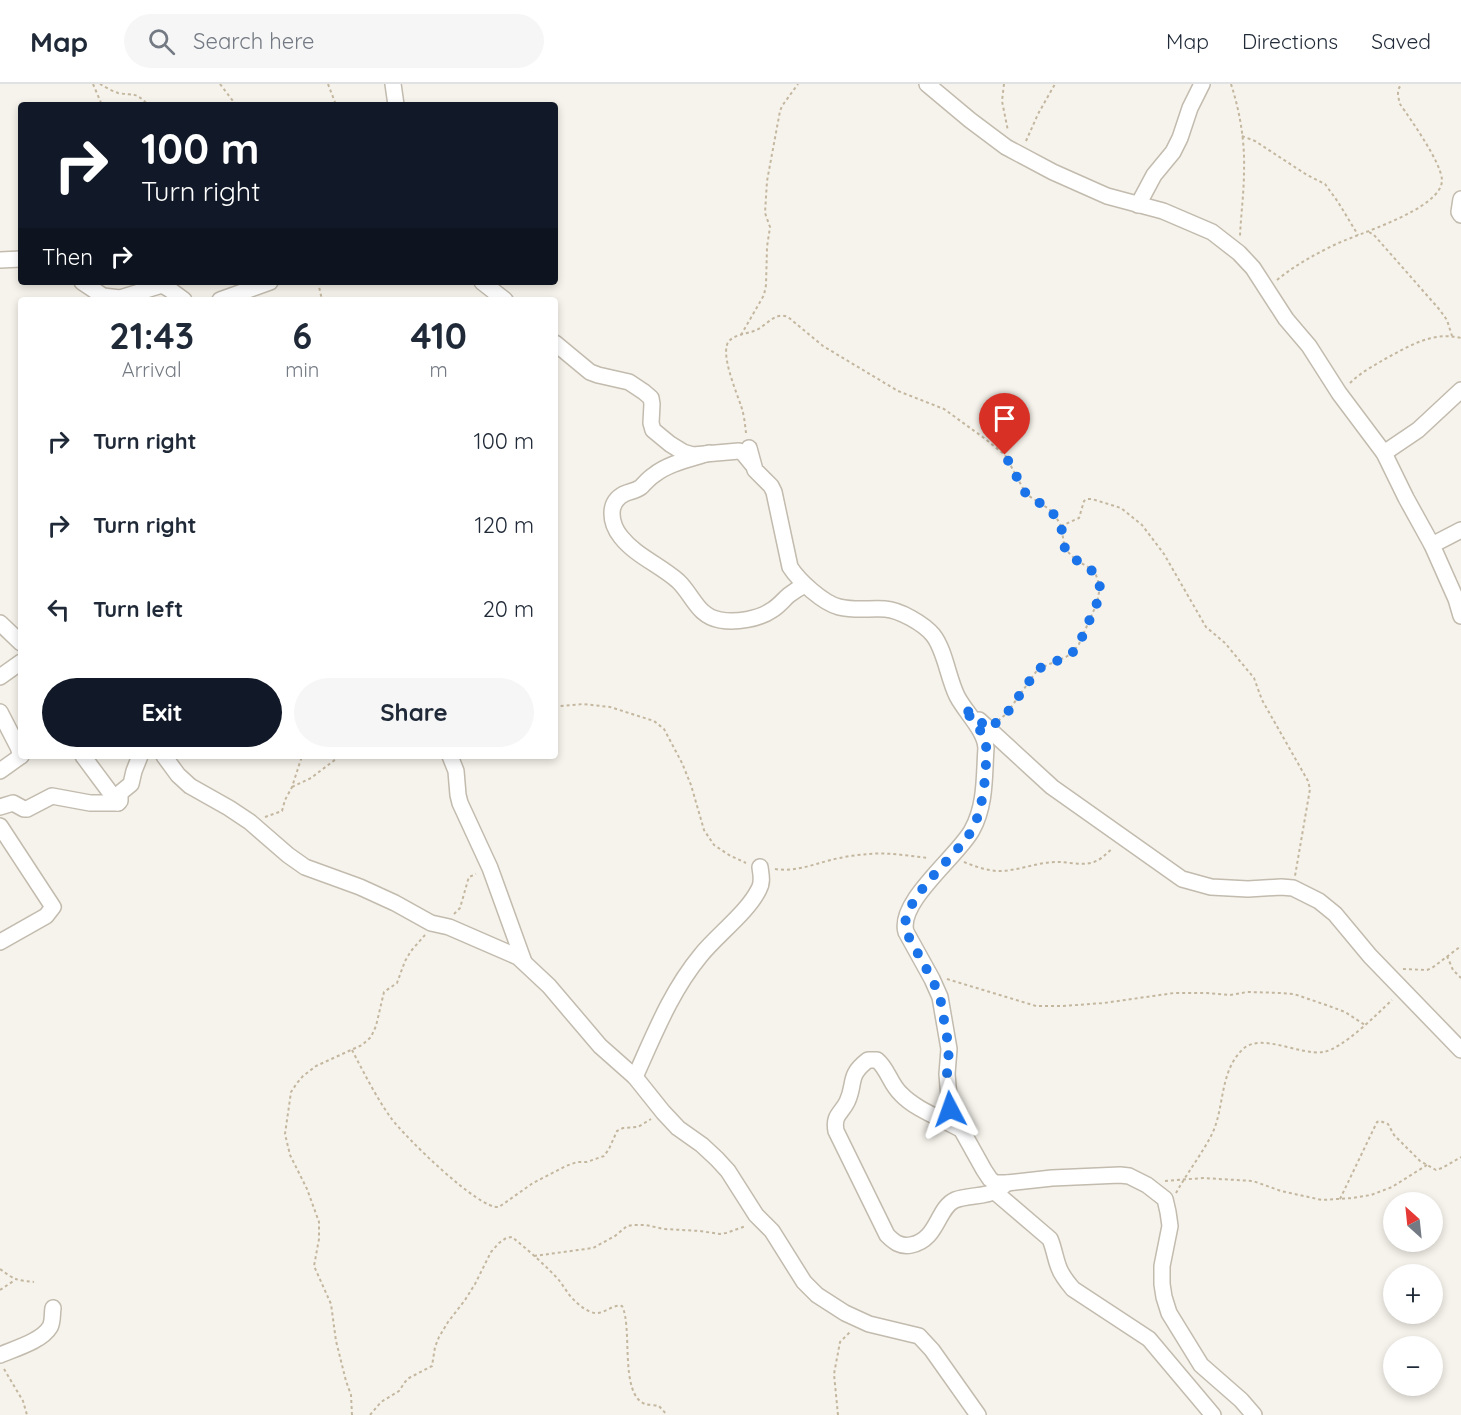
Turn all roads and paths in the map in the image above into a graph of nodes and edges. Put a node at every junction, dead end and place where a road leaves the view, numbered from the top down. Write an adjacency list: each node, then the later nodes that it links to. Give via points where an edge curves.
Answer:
1 (93, 84): 13 (path)
2 (100, 84): 14 (path, via 116,93 134,94)
3 (220, 84): 15 (path)
4 (328, 84): 16 (path)
5 (393, 84): 17 (street)
6 (798, 84): 40 (path, via 780,111 767,181 765,213 770,231 764,295)
7 (927, 84): 19 (street)
8 (1004, 84): 19 (path)
9 (1055, 84): 20 (path, via 1027,136)
10 (1202, 84): 22 (street, via 1173,152 1154,175)
11 (1231, 84): 18 (path)
12 (1402, 84): 24 (path, via 1400,104 1438,166 1440,190 1423,206)
13 (101, 102)
14 (145, 102)
15 (234, 102)
16 (335, 102)
17 (396, 102)
18 (1242, 136): 25 (path, via 1325,184); 26 (path, via 1245,172)
19 (1006, 147): 20 (street)
20 (1023, 155): 22 (street, via 1107,196)
21 (1461, 199): 23 (street)
22 (1138, 205): 26 (street, via 1212,232)
23 (1461, 215)
24 (1368, 231): 25 (path); 41 (path, via 1439,309)
25 (1358, 235): 34 (path, via 1301,262)
26 (1239, 253): 34 (street)
27 (18, 259): 28 (street)
28 (0, 260)
29 (86, 285): 35 (street)
30 (162, 285): 37 (street)
31 (162, 285): 36 (street)
32 (262, 285): 38 (street)
33 (486, 285): 39 (street)
34 (1267, 289): 45 (street)
35 (112, 297)
36 (123, 297)
37 (180, 297)
38 (228, 297)
39 (501, 297)
40 (741, 335): 46 (path, via 727,345 729,372 742,407); 50 (path, via 786,315 823,346 882,382 944,409 1005,455 1026,494 1049,509)
41 (1452, 336): 42 (path); 45 (path, via 1425,339 1402,350 1359,375)
42 (1461, 338)
43 (558, 345): 47 (street, via 590,372 629,382 645,392 651,398 653,430 670,444 688,455)
44 (1461, 390): 48 (street, via 1418,430)
45 (1339, 393): 48 (street)
46 (749, 448): 49 (street)
47 (709, 453): 49 (street, via 743,453); 53 (street, via 664,468 638,489 616,500 612,514 616,531 632,548 678,581 706,616 721,621 766,614)
48 (1384, 453): 52 (street)
49 (753, 465): 53 (street, via 774,492 790,567)
50 (1061, 526): 62 (path, via 1065,549 1096,575 1100,587 1097,603 1073,652 1038,669 1007,713); 81 (path, via 1079,518 1087,499 1121,508 1142,525 1164,554 1206,627 1254,678 1310,789)
51 (1461, 530): 52 (street)
52 (1432, 545): 54 (street)
53 (805, 585): 60 (street, via 830,604 858,610 892,610 925,627 938,643)
54 (1461, 616)
55 (0, 624): 56 (street)
56 (18, 640)
57 (18, 664): 58 (street)
58 (0, 677)
59 (558, 707): 79 (path, via 610,707 654,721 664,729 682,763 704,830 714,845)
60 (963, 707): 62 (street); 78 (street, via 985,739 984,786 982,807 972,831)
61 (0, 712): 63 (street)
62 (989, 729): 77 (street, via 1052,787)
63 (18, 750)
64 (18, 758): 71 (street)
65 (85, 759): 73 (street)
66 (139, 759): 73 (street, via 131,784 120,793)
67 (166, 759): 76 (street, via 190,786)
68 (301, 759): 72 (path)
69 (336, 759): 72 (path)
70 (451, 759): 80 (street, via 460,804)
71 (0, 771)
72 (292, 787): 76 (path, via 281,812 264,817)
73 (118, 803): 74 (street, via 90,803 54,796 24,809 12,803)
74 (0, 807)
75 (0, 826): 83 (street, via 53,907 46,916)
76 (261, 831): 82 (street, via 305,867 382,897)
77 (1130, 841): 78 (path, via 1094,862 1043,862 1007,871 980,868); 81 (street, via 1182,879 1211,887)
78 (950, 857): 79 (path, via 869,854 786,871); 88 (street, via 920,894 904,925)
79 (760, 867): 94 (street, via 759,889 700,955 674,993)
80 (490, 868): 82 (path, via 469,877 460,908); 86 (street)
81 (1293, 888): 87 (street, via 1335,914)
82 (436, 924): 86 (street); 92 (path, via 411,951 397,983 384,992 371,1037)
83 (0, 942)
84 (1461, 946): 85 (path)
85 (1447, 956): 87 (path, via 1427,970); 89 (path)
86 (524, 962): 94 (street, via 600,1046)
87 (1380, 966): 90 (street)
88 (930, 974): 91 (path, via 1036,1006 1104,1003 1174,993 1294,994 1329,1005); 96 (street, via 940,997 949,1049 950,1109)
89 (1461, 978)
90 (1402, 990): 91 (path); 93 (street)
91 (1365, 1024): 99 (path, via 1323,1052 1262,1043 1245,1048 1224,1084 1212,1133)
92 (352, 1050): 95 (path, via 392,1120 470,1194 496,1208 566,1166 604,1156 617,1131 636,1128); 114 (path, via 303,1076 291,1092 285,1134 318,1222 314,1266 331,1304)
93 (1461, 1050)
94 (634, 1077): 95 (street)
95 (661, 1110): 103 (street, via 717,1158)
96 (963, 1131): 101 (street, via 990,1179); 101 (street, via 901,1095 877,1060 867,1060 854,1074 847,1102 835,1124 887,1235 895,1243 917,1244 929,1235 954,1200)
97 (1461, 1157): 98 (path, via 1439,1170)
98 (1427, 1165): 102 (path, via 1392,1188); 102 (path, via 1394,1135 1388,1124 1377,1122)
99 (1183, 1180): 100 (path); 102 (path, via 1253,1181 1322,1200)
100 (1141, 1182): 101 (street, via 1129,1176 1106,1175 1052,1178); 120 (street, via 1165,1199 1168,1212 1170,1226 1162,1284 1169,1313 1201,1365)
101 (1001, 1187): 119 (street, via 1050,1239 1058,1266 1073,1288 1149,1339)
102 (1340, 1199)
103 (756, 1215): 104 (path, via 744,1228 720,1234 627,1226 593,1248); 110 (street, via 772,1231 804,1282 817,1295)
104 (534, 1256): 115 (path, via 512,1237 499,1243 442,1330 432,1366 405,1382); 116 (path, via 587,1310 603,1312 621,1306 626,1319 633,1389 641,1401 659,1406)
105 (0, 1269): 106 (path)
106 (15, 1280): 107 (path); 108 (path)
107 (34, 1282)
108 (0, 1290)
109 (53, 1308): 111 (street, via 50,1326 44,1334)
110 (869, 1324): 117 (path, via 851,1331 840,1342 834,1374); 118 (street, via 919,1336)
111 (0, 1355)
112 (0, 1364): 113 (path, via 23,1401)
113 (27, 1415)
114 (352, 1415)
115 (370, 1415)
116 (667, 1415)
117 (838, 1415)
118 (978, 1415)
119 (1213, 1415)
120 (1254, 1415)

